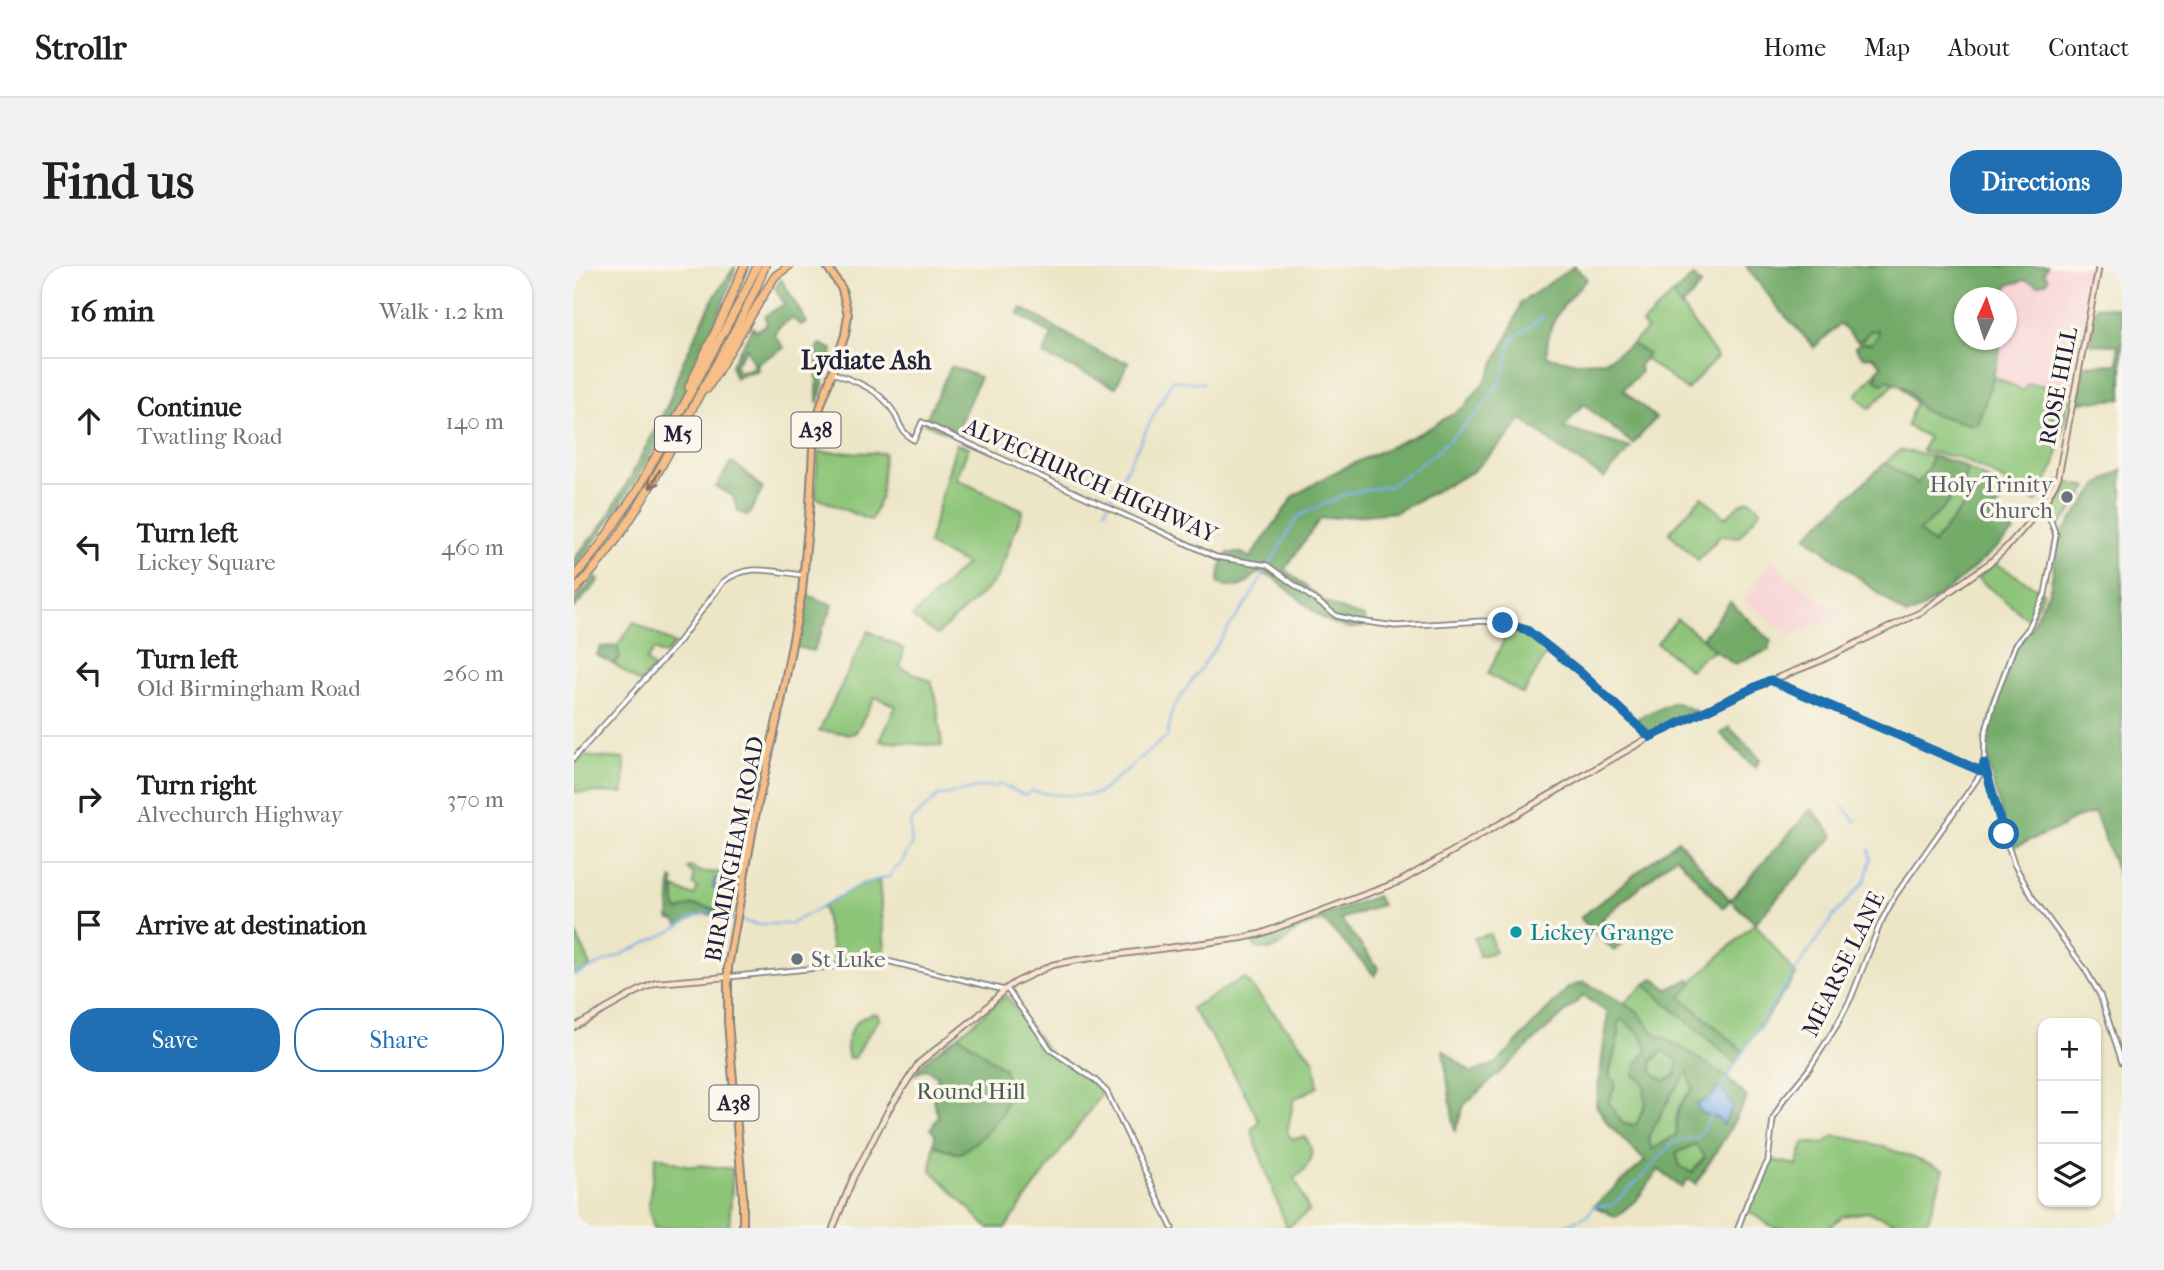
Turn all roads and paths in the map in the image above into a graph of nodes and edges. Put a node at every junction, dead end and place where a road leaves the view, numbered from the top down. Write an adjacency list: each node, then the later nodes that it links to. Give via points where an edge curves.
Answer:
1 (744, 266): 9 (highway)
2 (757, 266): 9 (highway, M5)
3 (765, 266): 8 (highway, M5)
4 (789, 266): 8 (highway, via 775,276)
5 (2099, 266): 10 (main road, ROSE HILL, via 2058,478)
6 (826, 267): 7 (highway, A38, via 842,289 848,315)
7 (833, 373): 11 (highway, A38, via 820,408 813,448); 15 (street, ALVECHURCH HIGHWAY, via 874,391 914,440 922,422 1216,557 1267,565 1337,616 1395,626 1483,621 1527,630)
8 (670, 450): 13 (highway, M5, one-way to 13, via 628,524)
9 (649, 470): 12 (highway, M5, via 613,528)
10 (2042, 507): 14 (main road, ROSE HILL, via 1991,562 1933,605 1820,661); 17 (street, via 2056,535 2045,594 2015,645 1994,701)
11 (803, 575): 16 (street, via 745,570 730,576 676,645); 19 (highway, BIRMINGHAM ROAD / A38)
12 (574, 577)
13 (574, 591)
14 (1770, 680): 15 (main road, ROSE HILL); 18 (street)
15 (1650, 737): 20 (main road, ROSE HILL, via 1384,888 1260,934 1059,963)
16 (574, 758)
17 (1984, 763): 18 (street, MEARSE LANE); 22 (street, via 2014,864 2100,995)
18 (1981, 771): 26 (street, MEARSE LANE, via 1895,896 1837,1026 1773,1119 1768,1161)
19 (727, 977): 20 (street, via 887,961); 21 (main road, via 656,984); 23 (highway, BIRMINGHAM ROAD / A38)
20 (1006, 989): 24 (main road, ROSE HILL, via 919,1063 908,1078 853,1178); 25 (street, via 1051,1050 1107,1092)
21 (574, 1027)
22 (2122, 1062)
23 (743, 1228)
24 (833, 1228)
25 (1172, 1228)
26 (1738, 1228)

